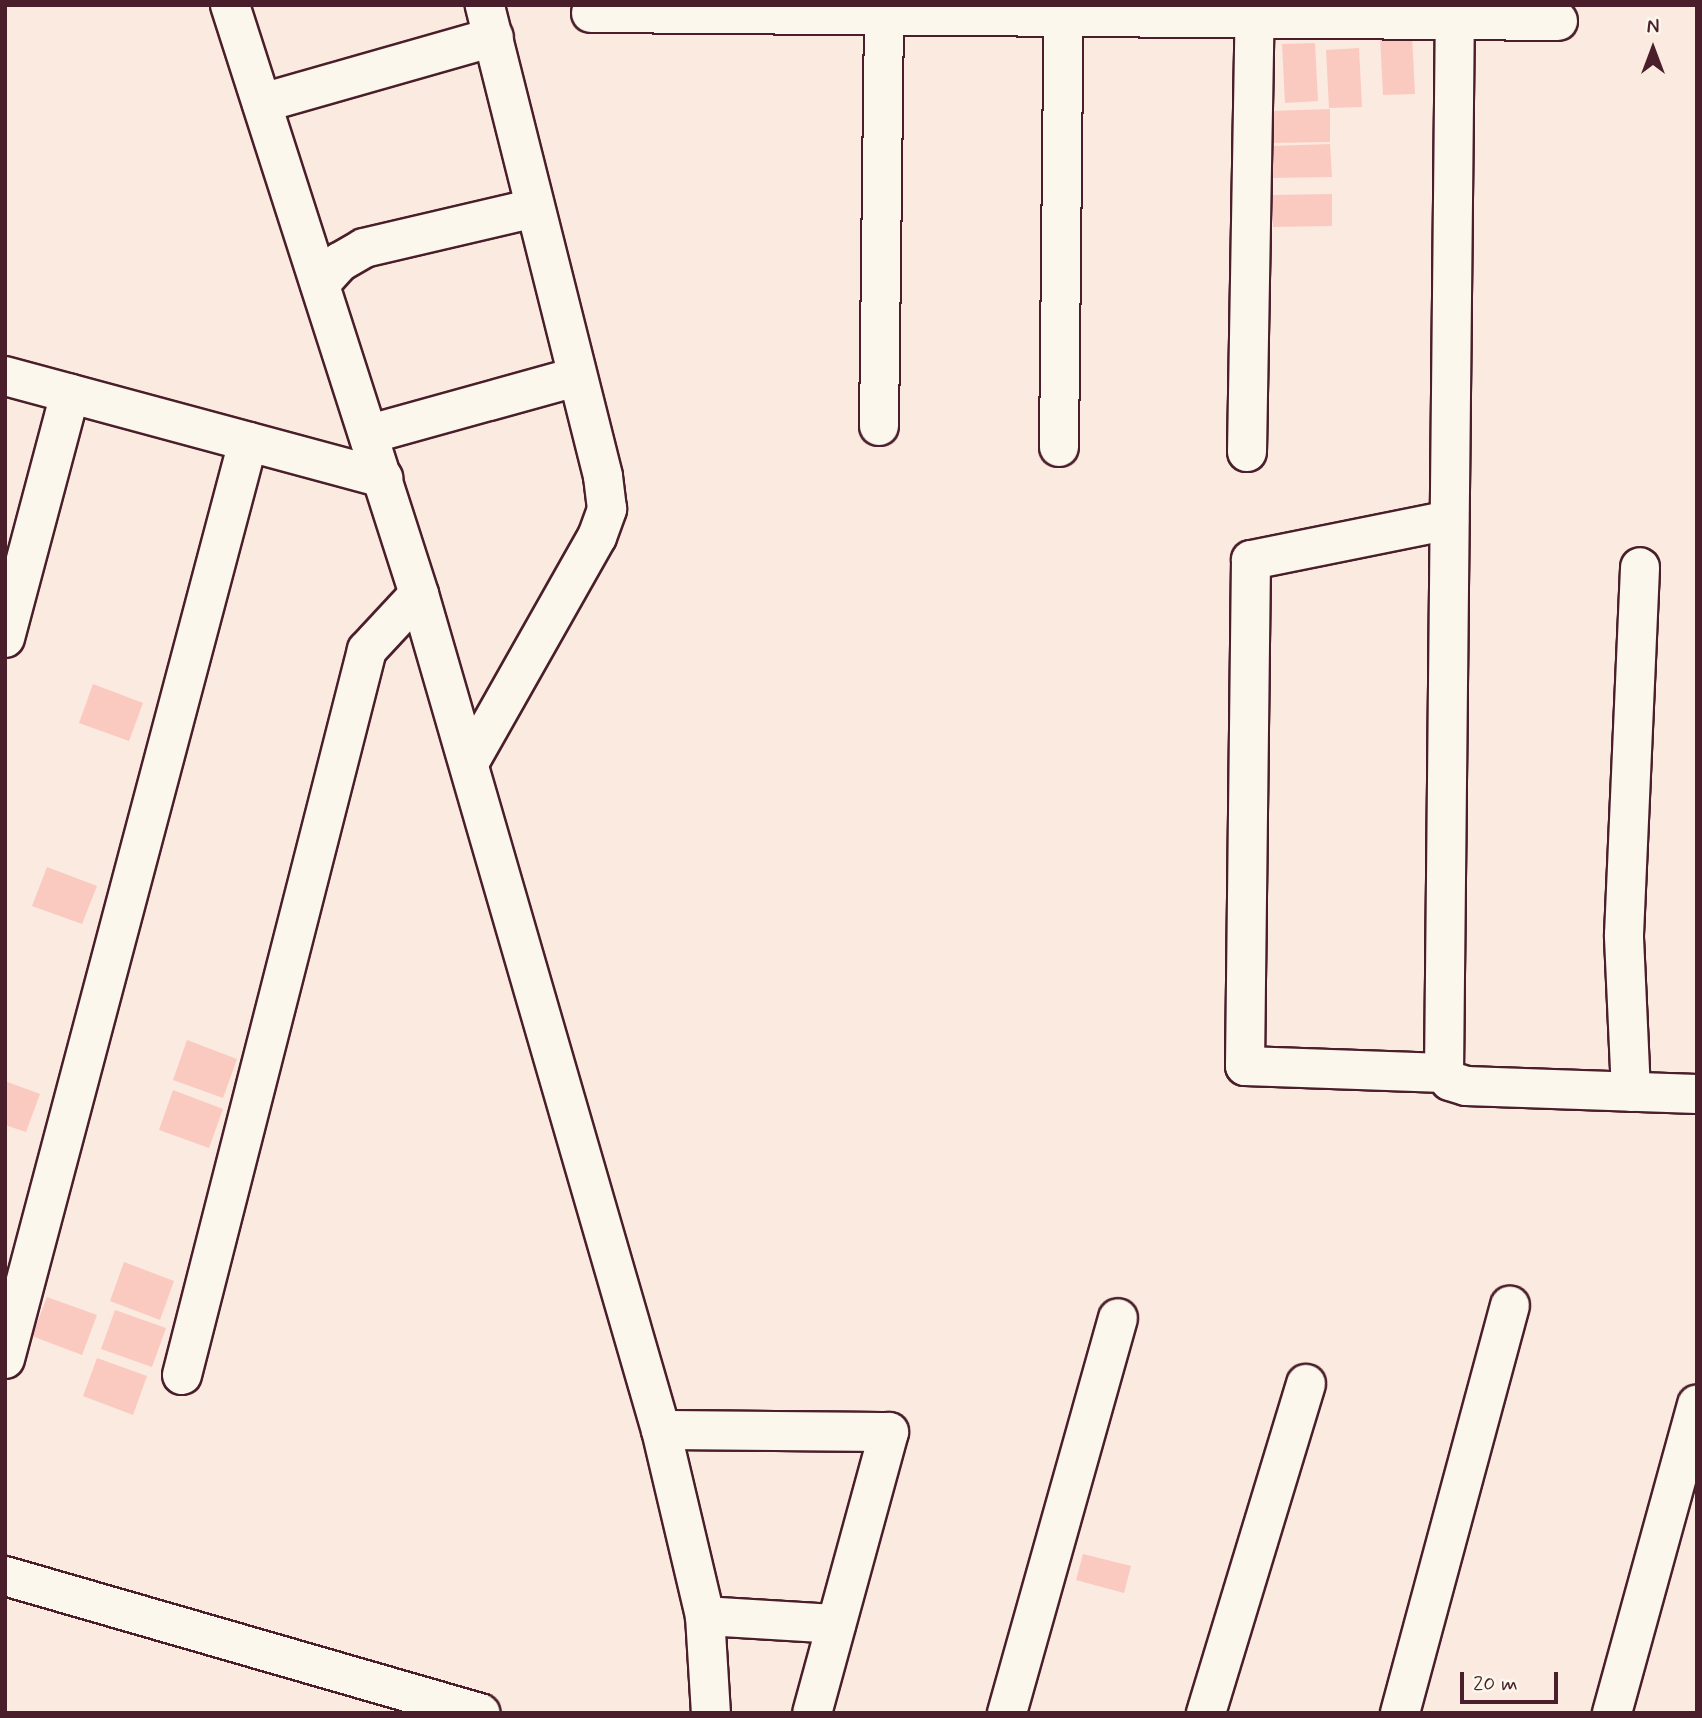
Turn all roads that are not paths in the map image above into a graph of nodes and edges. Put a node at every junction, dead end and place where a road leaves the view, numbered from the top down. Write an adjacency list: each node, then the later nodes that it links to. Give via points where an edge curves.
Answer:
1 (230, 5): 10 (street)
2 (698, 9): 3 (street); 6 (street)
3 (884, 10): 4 (street); 16 (street)
4 (1064, 11): 5 (street); 19 (street)
5 (1255, 12): 7 (street); 20 (street)
6 (591, 13)
7 (1455, 13): 9 (street); 22 (street)
8 (490, 21): 10 (street); 11 (street)
9 (1558, 22)
10 (262, 103): 12 (street)
11 (534, 208): 12 (street, via 364,248 340,262); 14 (street)
12 (320, 284): 17 (street)
13 (5, 376): 15 (street)
14 (575, 377): 17 (street); 26 (street, via 603,477 607,509 597,537)
15 (70, 393): 18 (street); 25 (street)
16 (879, 426)
17 (370, 434): 21 (street)
18 (248, 442): 21 (street); 32 (street)
19 (1059, 447)
20 (1247, 452)
21 (384, 478): 24 (street)
22 (1449, 520): 27 (street); 27 (street, via 1251,559 1245,1066)
23 (1640, 567): 28 (street, via 1624,935)
24 (419, 594): 26 (street); 33 (street, via 368,650)
25 (5, 638)
26 (468, 763): 36 (street)
27 (1444, 1073): 28 (street, via 1450,1081 1466,1086)
28 (1631, 1092): 29 (street)
29 (1697, 1094)
30 (1510, 1306): 45 (street)
31 (1118, 1318): 43 (street)
32 (5, 1359)
33 (183, 1375)
34 (1306, 1384): 44 (street)
35 (1697, 1405): 46 (street)
36 (661, 1430): 38 (street); 39 (street, via 889,1432)
37 (5, 1576): 40 (street)
38 (705, 1616): 39 (street); 41 (street)
39 (836, 1623): 42 (street)
40 (481, 1713)
41 (711, 1713)
42 (812, 1713)
43 (1007, 1713)
44 (1206, 1713)
45 (1400, 1713)
46 (1612, 1713)

